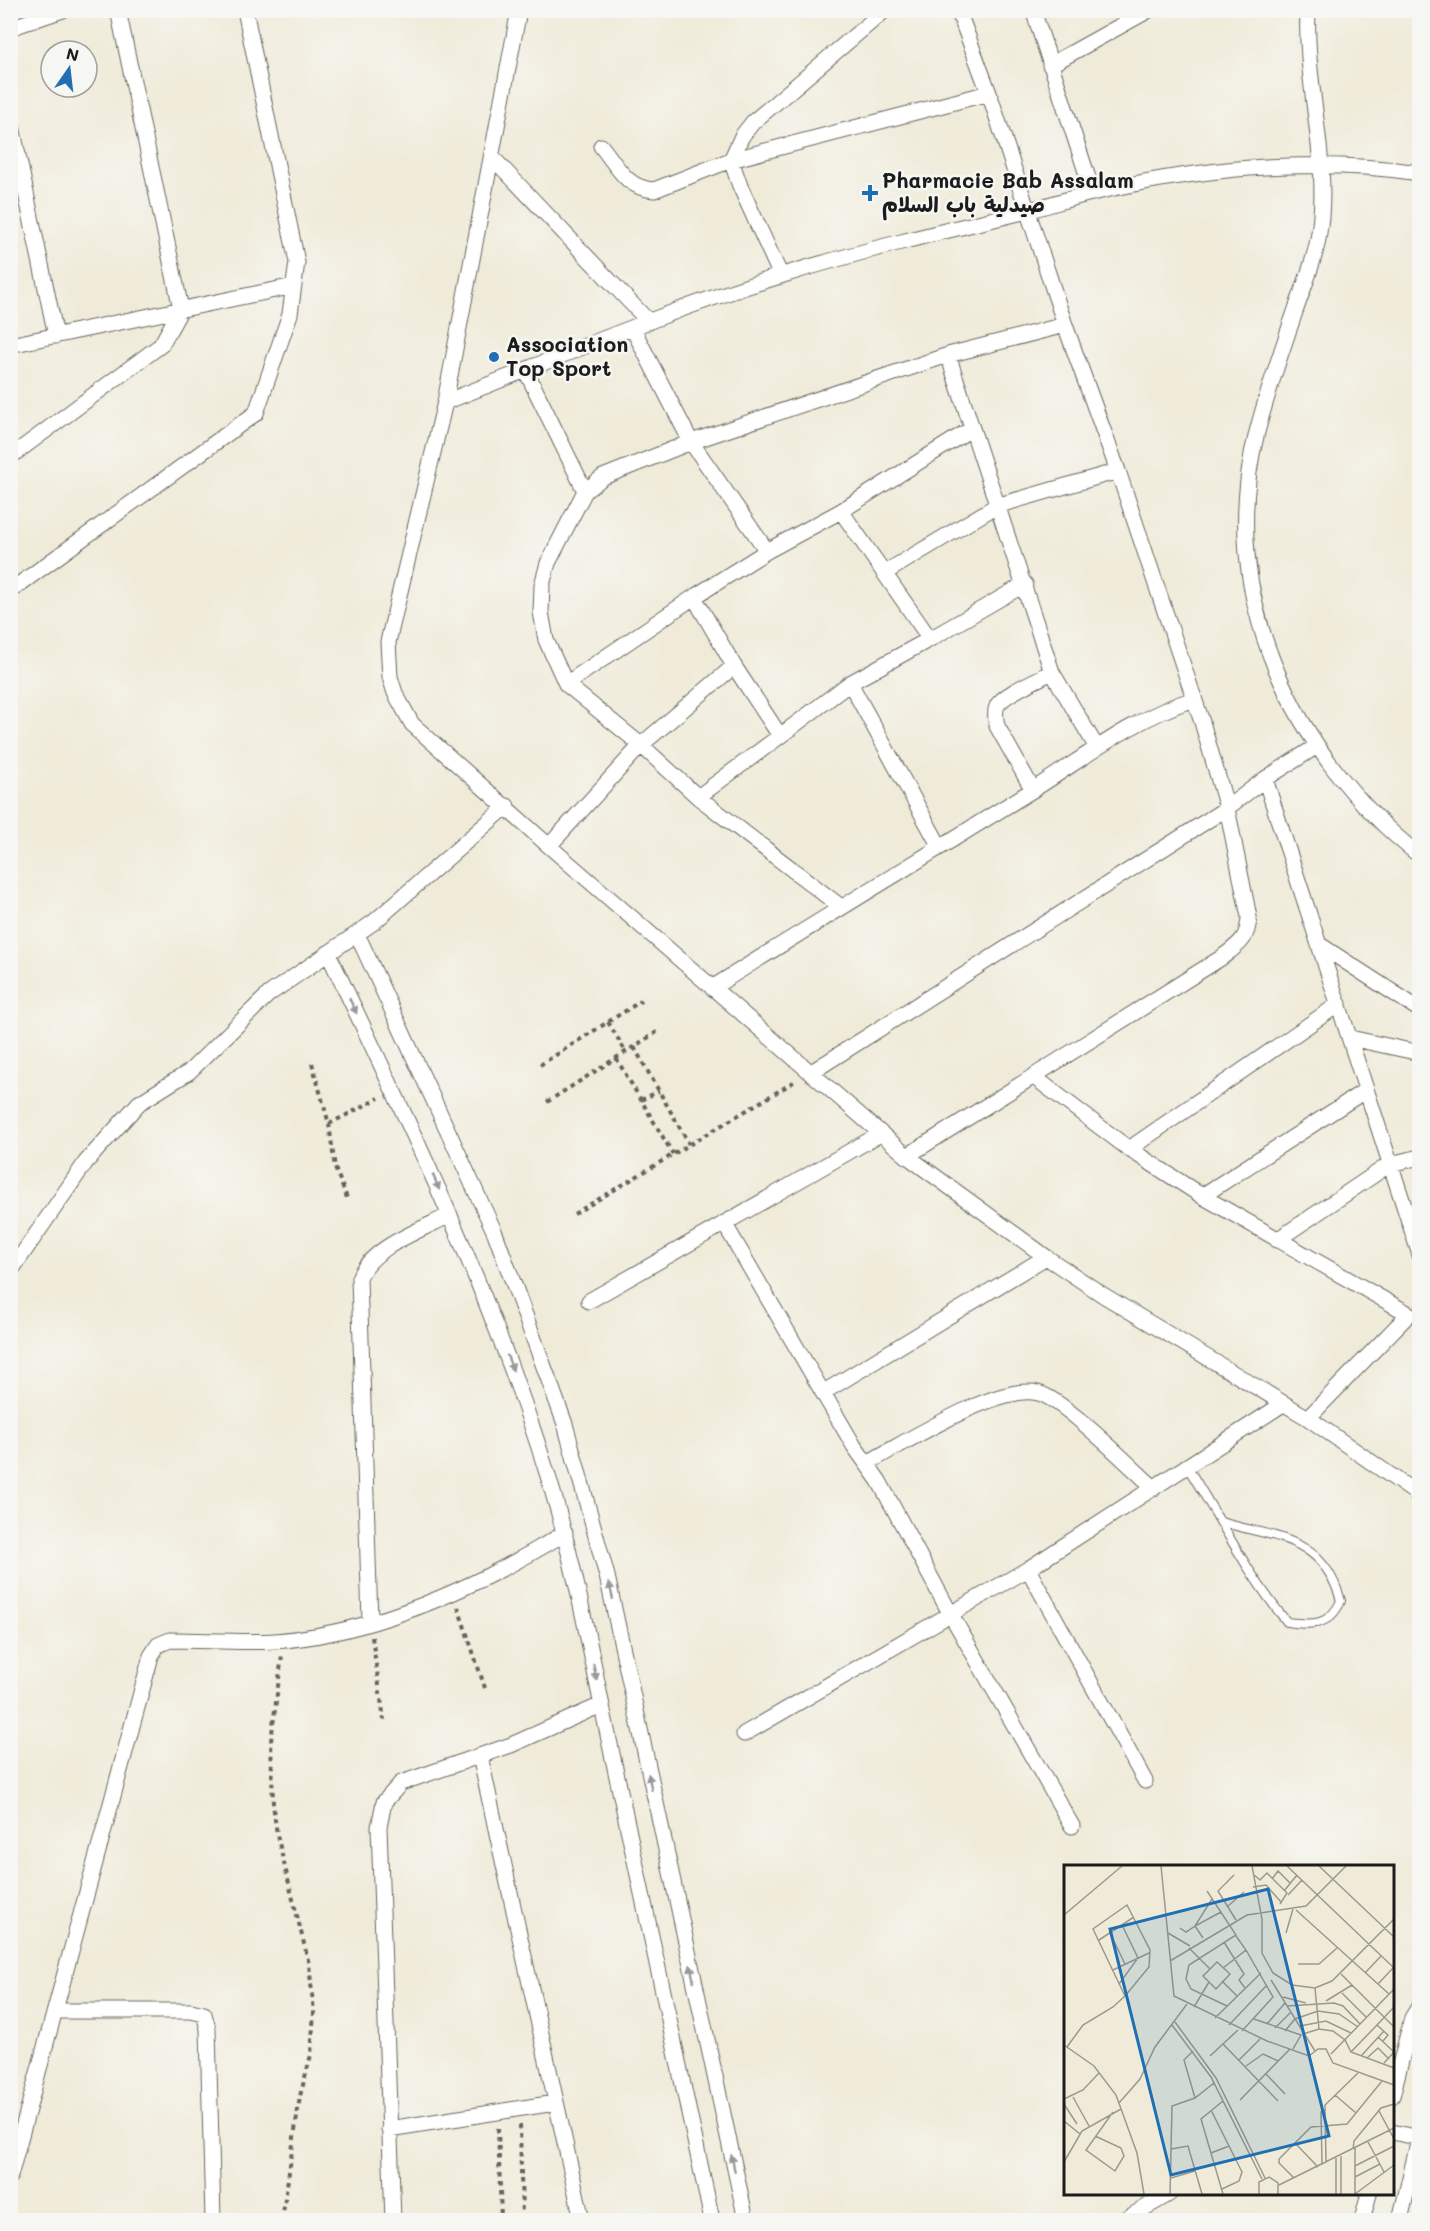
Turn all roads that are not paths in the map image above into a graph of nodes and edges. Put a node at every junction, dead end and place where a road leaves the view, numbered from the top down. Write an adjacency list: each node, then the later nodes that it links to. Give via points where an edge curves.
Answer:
1 (63, 10): 10 (street)
2 (118, 10): 23 (street)
3 (245, 10): 22 (street, via 297,262)
4 (519, 10): 15 (street)
5 (885, 10): 16 (street, via 753,122)
6 (958, 10): 12 (street)
7 (1033, 10): 11 (street)
8 (1149, 10): 11 (street)
9 (1308, 10): 17 (street)
10 (10, 28)
11 (1050, 66): 19 (street)
12 (989, 93): 16 (street); 20 (street)
13 (10, 117): 27 (street)
14 (601, 146): 16 (street, via 632,185 641,189 654,190)
15 (492, 158): 24 (street); 31 (street)
16 (731, 160): 21 (street)
17 (1320, 166): 18 (street, via 1356,165); 19 (street, via 1204,173); 52 (street, via 1318,238 1257,432 1246,496 1249,569 1268,650 1300,722)
18 (1419, 172)
19 (1093, 193): 20 (street)
20 (1028, 211): 21 (street); 25 (street)
21 (780, 276): 24 (street)
22 (294, 285): 23 (street); 42 (street, via 290,314 256,413)
23 (181, 309): 27 (street); 34 (street, via 161,345)
24 (649, 322): 26 (street)
25 (1065, 325): 29 (street); 35 (street)
26 (633, 329): 30 (street); 33 (street)
27 (56, 336): 28 (street)
28 (10, 345)
29 (948, 355): 32 (street); 33 (street)
30 (526, 370): 31 (street); 36 (street)
31 (445, 402): 57 (street, via 388,642 390,677 394,693 412,724)
32 (971, 429): 37 (street); 38 (street)
33 (691, 442): 36 (street, via 603,477); 39 (street)
34 (10, 456)
35 (1118, 471): 37 (street); 49 (street)
36 (585, 491): 48 (street, via 548,562 542,585 546,640)
37 (996, 506): 40 (street); 41 (street)
38 (841, 511): 39 (street); 40 (street)
39 (767, 551): 43 (street)
40 (886, 572): 44 (street)
41 (1024, 584): 44 (street); 46 (street)
42 (10, 591)
43 (694, 597): 45 (street); 48 (street)
44 (930, 639): 47 (street)
45 (734, 666): 50 (street); 51 (street)
46 (1052, 672): 53 (street); 55 (street, via 1004,699 995,715 997,726)
47 (850, 683): 50 (street); 60 (street)
48 (566, 684): 51 (street)
49 (1194, 699): 53 (street, via 1163,709); 58 (street)
50 (780, 736): 56 (street)
51 (641, 745): 56 (street); 59 (street)
52 (1317, 746): 54 (street); 61 (street, via 1366,809)
53 (1096, 748): 55 (street)
54 (1265, 779): 58 (street); 64 (street)
55 (1033, 790): 60 (street)
56 (698, 797): 62 (street)
57 (507, 806): 59 (street); 63 (street)
58 (1227, 808): 71 (street); 72 (street, via 1249,932 1241,943)
59 (549, 846): 66 (street)
60 (940, 847): 62 (street)
61 (1419, 856)
62 (840, 907): 66 (street)
63 (357, 934): 65 (street); 120 (street, one-way to 63, via 607,1576 565,1424 495,1233)
64 (1320, 945): 67 (street); 68 (street)
65 (328, 953): 80 (street, one-way to 80); 86 (street, via 286,980 189,1072 139,1103 120,1122 86,1162)
66 (712, 987): 71 (street)
67 (1339, 1004): 69 (street); 75 (street)
68 (1419, 1010)
69 (1350, 1038): 70 (street); 73 (street)
70 (1419, 1053)
71 (810, 1072): 74 (street)
72 (1034, 1077): 75 (street); 76 (street)
73 (1366, 1090): 78 (street); 79 (street)
74 (880, 1134): 76 (street); 81 (street)
75 (1129, 1149): 79 (street)
76 (907, 1156): 85 (street)
77 (1419, 1157): 78 (street)
78 (1390, 1164): 82 (street); 83 (street)
79 (1202, 1196): 83 (street)
80 (450, 1215): 97 (street, one-way to 97, via 514,1372); 100 (street, via 379,1253 363,1268 359,1278)
81 (724, 1223): 87 (street); 89 (street)
82 (1416, 1232): 84 (street)
83 (1277, 1240): 88 (street)
84 (1419, 1255)
85 (1046, 1257): 89 (street); 90 (street)
86 (10, 1272)
87 (589, 1301)
88 (1414, 1313): 91 (street)
89 (824, 1392): 92 (street)
90 (1283, 1404): 91 (street); 93 (street)
91 (1308, 1418): 95 (street)
92 (867, 1463): 94 (street, via 987,1400 1017,1391 1040,1393 1065,1408); 99 (street)
93 (1188, 1468): 94 (street); 96 (lane)
94 (1154, 1488): 98 (street)
95 (1419, 1496)
96 (1221, 1522): 96 (lane, via 1287,1622 1313,1625 1335,1614 1341,1601 1335,1580 1320,1561 1274,1533)
97 (565, 1533): 100 (street, via 529,1556 453,1593); 101 (street, one-way to 101)
98 (1028, 1569): 99 (street); 104 (street)
99 (950, 1613): 102 (street); 105 (street)
100 (370, 1621): 107 (street, via 285,1639 170,1640 158,1645 151,1656)
101 (601, 1705): 103 (street); 119 (street)
102 (744, 1734)
103 (480, 1756): 109 (street); 110 (street, via 401,1783 391,1791 380,1814)
104 (1145, 1781)
105 (1072, 1826)
106 (1419, 2005): 108 (street)
107 (55, 2011): 113 (street); 116 (street, via 204,2014 208,2029)
108 (1394, 2088)
109 (555, 2103): 110 (street); 118 (street)
110 (389, 2129): 117 (street)
111 (1394, 2132): 112 (street)
112 (1419, 2137): 123 (street)
113 (10, 2176)
114 (1166, 2195): 121 (street)
115 (1368, 2195): 122 (street)
116 (213, 2220)
117 (393, 2220)
118 (582, 2220)
119 (712, 2220)
120 (746, 2220)
121 (1124, 2220)
122 (1362, 2220)
123 (1400, 2220)

